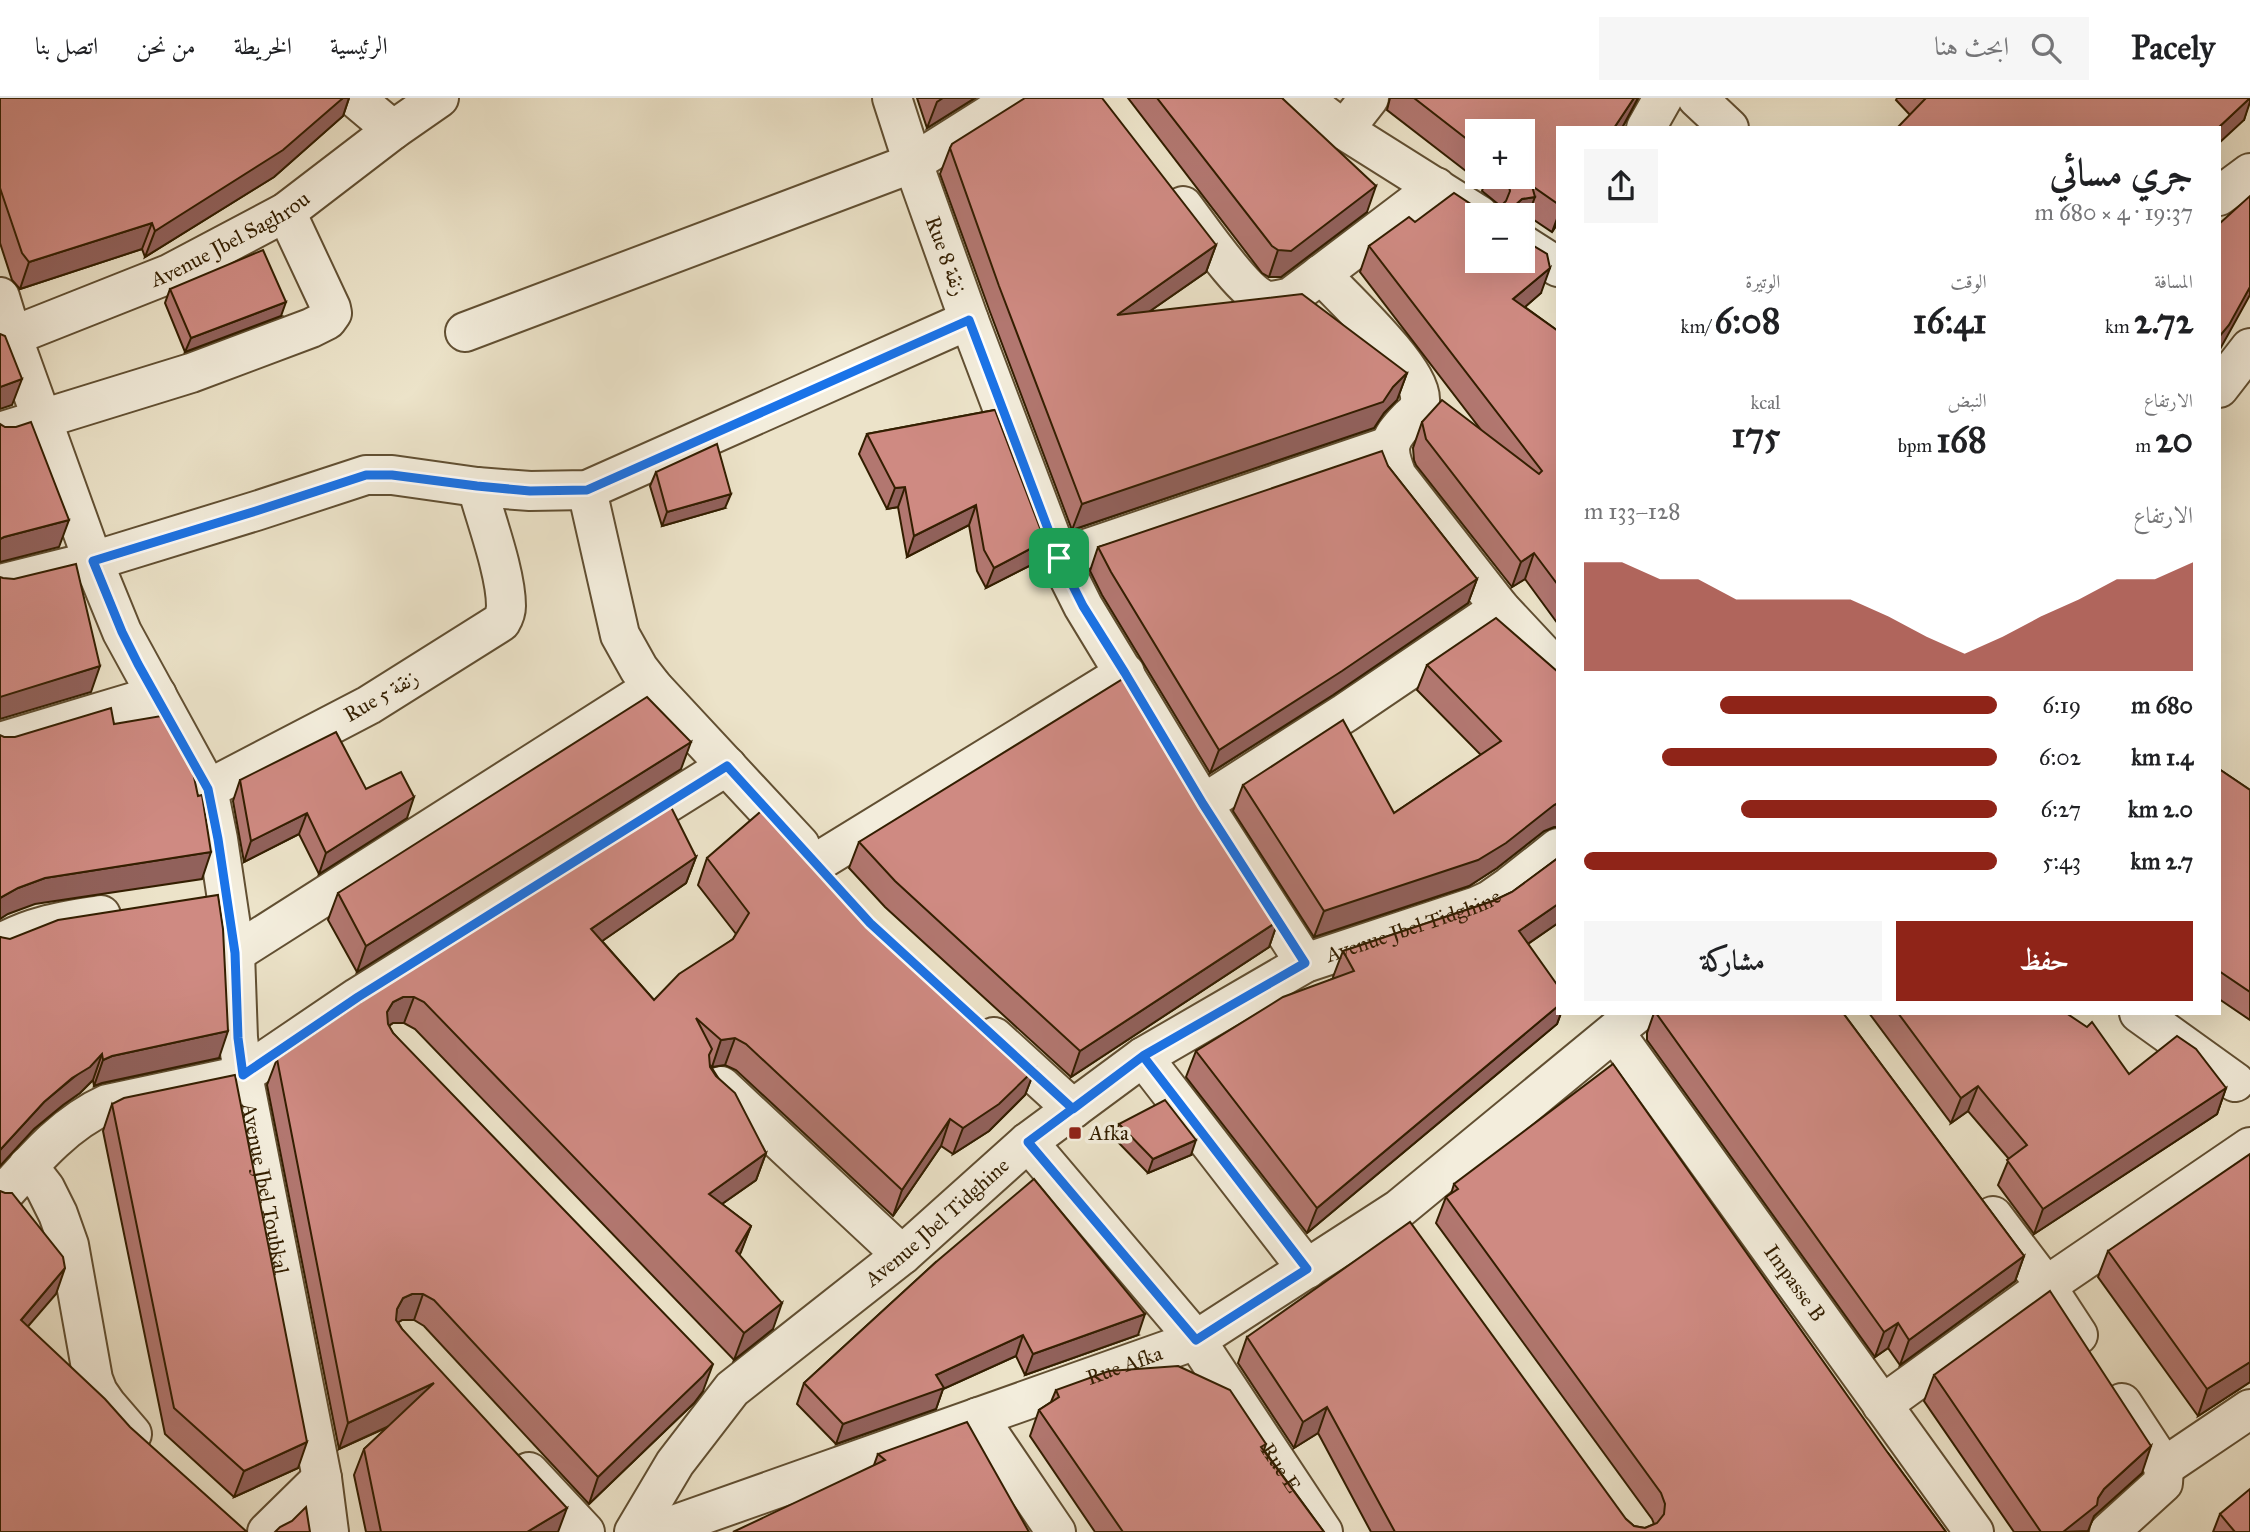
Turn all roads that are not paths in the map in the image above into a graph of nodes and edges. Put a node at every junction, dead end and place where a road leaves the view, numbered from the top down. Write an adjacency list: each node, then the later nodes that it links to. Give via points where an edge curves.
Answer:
1 (355, 98): 11 (street)
2 (439, 98): 11 (street, Avenue Jbel Saghrou)
3 (892, 98): 13 (street, Rue 8 زنقة)
4 (1016, 98): 13 (street)
5 (1302, 98): 12 (street)
6 (1369, 98): 12 (street)
7 (1663, 98): 9 (street)
8 (1697, 98): 10 (street)
9 (1647, 126)
10 (1727, 126)
11 (393, 130): 19 (street, Avenue Jbel Saghrou)
12 (1344, 130): 16 (street)
13 (913, 163): 24 (street, Rue 8 زنقة); 25 (street)
14 (2250, 173): 17 (street)
15 (1166, 183): 22 (street, via 1247,289 1262,299 1291,297)
16 (1436, 187): 18 (street); 22 (street)
17 (2221, 195)
18 (1465, 206)
19 (286, 212): 26 (street, Avenue Jbel Saghrou, via 169,274); 29 (street, via 331,308 327,320 191,373)
20 (1535, 252): 21 (street)
21 (1556, 266)
22 (1321, 274): 31 (street, via 1402,360 1417,387 1417,411 1395,432)
23 (0, 298): 26 (street, Avenue Jbel Toubkal)
24 (969, 320): 33 (street); 34 (street, Rue 8 زنقة)
25 (465, 332)
26 (6, 339): 29 (street, Avenue Jbel Toubkal)
27 (2250, 348): 28 (street)
28 (2221, 385)
29 (43, 420): 30 (street); 35 (street, Avenue Jbel Toubkal)
30 (0, 432)
31 (1389, 446): 34 (street); 37 (street, via 1397,476)
32 (477, 486): 33 (street); 35 (street, via 366,475); 44 (street, Rue 5 زنقة, via 499,568 506,608 501,622 369,705)
33 (587, 490): 40 (street, via 620,635)
34 (1059, 558): 39 (street, Rue 8 زنقة)
35 (93, 561): 36 (street); 41 (street, Avenue Jbel Toubkal, via 122,632)
36 (0, 584)
37 (1500, 608): 38 (street); 45 (street)
38 (1556, 668)
39 (1125, 673): 45 (street, Rue 8 زنقة); 47 (street)
40 (653, 687): 43 (street); 53 (street)
41 (157, 695): 42 (street); 44 (street, Avenue Jbel Toubkal)
42 (0, 742)
43 (727, 766): 47 (street); 59 (street, via 358,997)
44 (208, 789): 49 (street, Avenue Jbel Toubkal)
45 (1203, 804): 54 (street, Rue 8 زنقة)
46 (1556, 850): 54 (street, Avenue Jbel Tidghine, via 1483,903)
47 (816, 863): 48 (street)
48 (843, 893)
49 (226, 897): 50 (street); 53 (street, Avenue Jbel Toubkal)
50 (188, 903)
51 (136, 910): 52 (street, via 43,925)
52 (0, 944)
53 (235, 953): 59 (street, Avenue Jbel Toubkal)
54 (1305, 963): 58 (street, Avenue Jbel Tidghine)
55 (2142, 1015): 60 (street)
56 (971, 1016): 62 (street)
57 (1626, 1023): 69 (street, Rue Afka, via 1408,1221); 74 (street, Impasse B)
58 (1143, 1056): 62 (street, Avenue Jbel Tidghine); 69 (street)
59 (243, 1075): 65 (street, via 107,1104 76,1121); 80 (street, Avenue Jbel Toubkal)
60 (2235, 1082)
61 (721, 1086): 68 (street)
62 (1073, 1109): 63 (street, Avenue Jbel Tidghine)
63 (1028, 1142): 68 (street, Avenue Jbel Tidghine); 71 (street, Rue E)
64 (2250, 1147): 70 (street)
65 (28, 1166): 67 (street); 78 (street, via 50,1197 69,1245 98,1392)
66 (1973, 1188): 70 (street)
67 (0, 1198)
68 (902, 1255): 73 (street, Avenue Jbel Tidghine)
69 (1307, 1269): 71 (street, Rue Afka)
70 (2046, 1286): 74 (street); 79 (street)
71 (1196, 1340): 76 (street, Rue Afka); 87 (street, Rue E)
72 (704, 1359): 73 (street)
73 (732, 1389): 84 (street, Avenue Jbel Tidghine, via 675,1463)
74 (1882, 1405): 88 (street, Impasse B)
75 (2250, 1409): 79 (street)
76 (978, 1417): 85 (street, Rue Afka); 86 (street)
77 (510, 1452): 83 (street)
78 (154, 1454)
79 (2164, 1475): 89 (street)
80 (322, 1478): 81 (street); 82 (street, Avenue Jbel Toubkal)
81 (246, 1529)
82 (329, 1532)
83 (585, 1532)
84 (634, 1532)
85 (654, 1532)
86 (1056, 1532)
87 (1323, 1532)
88 (1974, 1532)
89 (2109, 1532)

